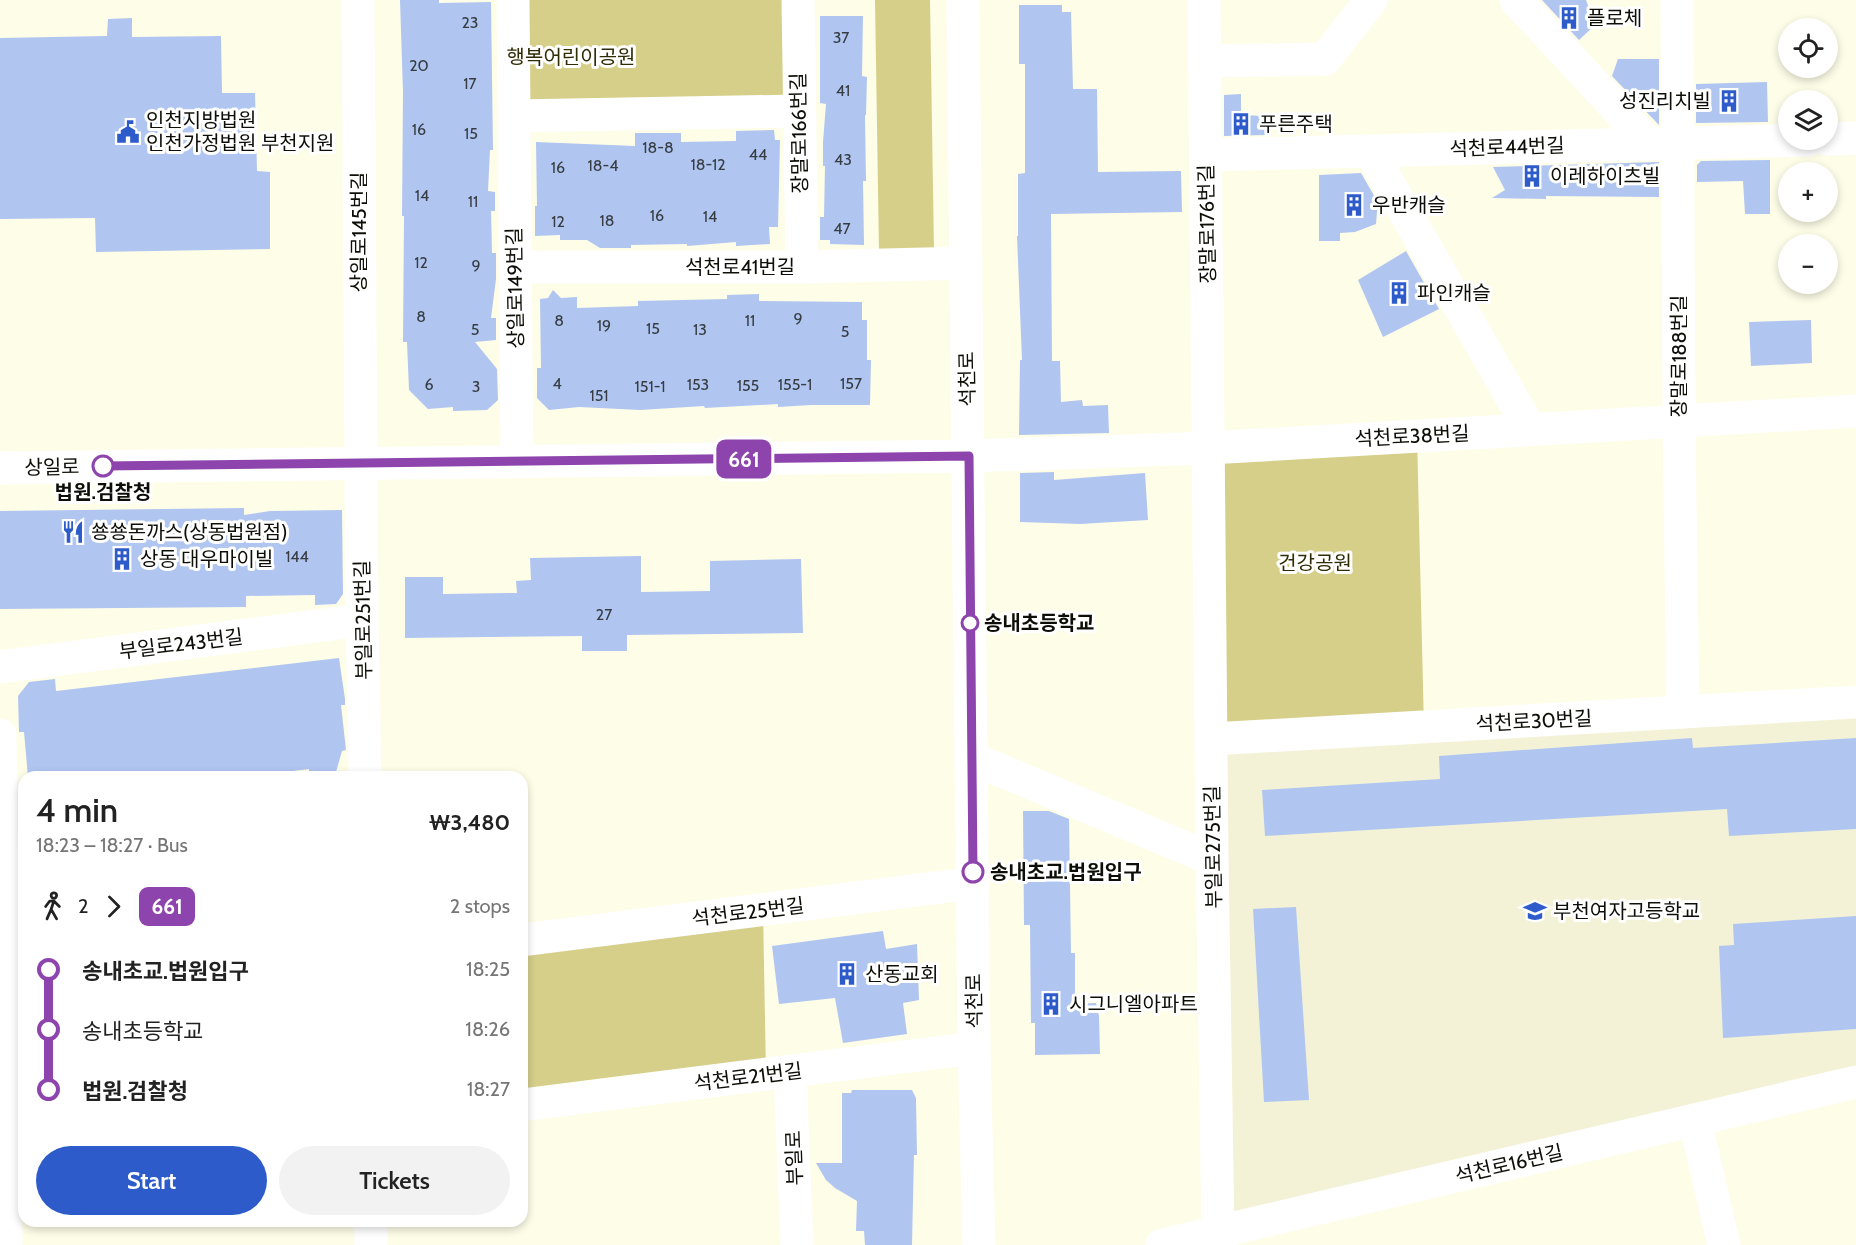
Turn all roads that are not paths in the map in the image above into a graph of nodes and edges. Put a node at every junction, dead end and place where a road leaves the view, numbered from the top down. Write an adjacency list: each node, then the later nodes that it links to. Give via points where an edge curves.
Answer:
1 (358, 0): 27 (street, 상일로145번길)
2 (513, 0): 11 (street, 상일로149번길)
3 (798, 0): 10 (street, 장말로166번길)
4 (963, 0): 18 (street, 석천로)
5 (1204, 0): 9 (street, 장말로176번길)
6 (1371, 0): 9 (street, via 1325,59)
7 (1516, 0): 15 (street)
8 (1677, 0): 15 (street, 장말로188번길)
9 (1205, 61): 17 (street, 장말로176번길)
10 (799, 111): 11 (street); 20 (street, 장말로166번길)
11 (514, 116): 19 (street, 상일로149번길)
12 (1856, 138): 13 (street)
13 (1838, 139)
14 (1778, 141): 15 (street, 석천로44번길)
15 (1663, 143): 16 (street, 석천로44번길); 22 (street, 장말로188번길)
16 (1370, 151): 17 (street, 석천로44번길); 23 (street)
17 (1206, 155): 24 (street, 장말로176번길)
18 (966, 263): 20 (street, 석천로41번길); 25 (street, 석천로)
19 (515, 267): 20 (street, 석천로41번길); 26 (street, 상일로149번길)
20 (802, 267)
21 (1856, 411): 22 (street, 석천로38번길)
22 (1679, 421): 23 (street, 석천로38번길); 32 (street, 장말로188번길)
23 (1530, 429): 24 (street, 석천로38번길)
24 (1209, 448): 25 (street, 석천로38번길); 34 (street, 부일로275번길)
25 (969, 456): 26 (street, 상일로); 35 (street, 석천로)
26 (517, 461): 27 (street, 상일로)
27 (361, 463): 28 (street, 상일로); 29 (street, 부일로251번길)
28 (0, 468)
29 (362, 621): 30 (street, 부일로243번길); 36 (street, 부일로251번길)
30 (0, 667)
31 (1856, 702): 32 (street, 석천로30번길)
32 (1683, 712): 34 (street, 석천로30번길)
33 (0, 735): 38 (street)
34 (1212, 739): 39 (street, 부일로275번길)
35 (971, 758): 39 (street); 40 (street, 석천로)
36 (365, 771)
37 (18, 834): 38 (street)
38 (1, 836): 42 (street)
39 (1212, 858): 50 (street, 부일로275번길)
40 (973, 883): 41 (street, 석천로25번길); 43 (street, 석천로)
41 (528, 939)
42 (9, 1001): 48 (street)
43 (974, 1048): 44 (street, 석천로21번길); 55 (street, 석천로)
44 (790, 1072): 46 (street, 석천로21번길); 54 (street, 부일로)
45 (1856, 1082): 47 (street, 석천로16번길)
46 (528, 1104)
47 (1695, 1121): 50 (street, 석천로16번길); 57 (street)
48 (15, 1167): 51 (street)
49 (371, 1227): 52 (street)
50 (1220, 1239): 56 (street, 석천로16번길)
51 (6, 1245)
52 (371, 1245)
53 (793, 1245): 54 (street)
54 (797, 1245)
55 (979, 1245)
56 (1162, 1245)
57 (1724, 1245)

